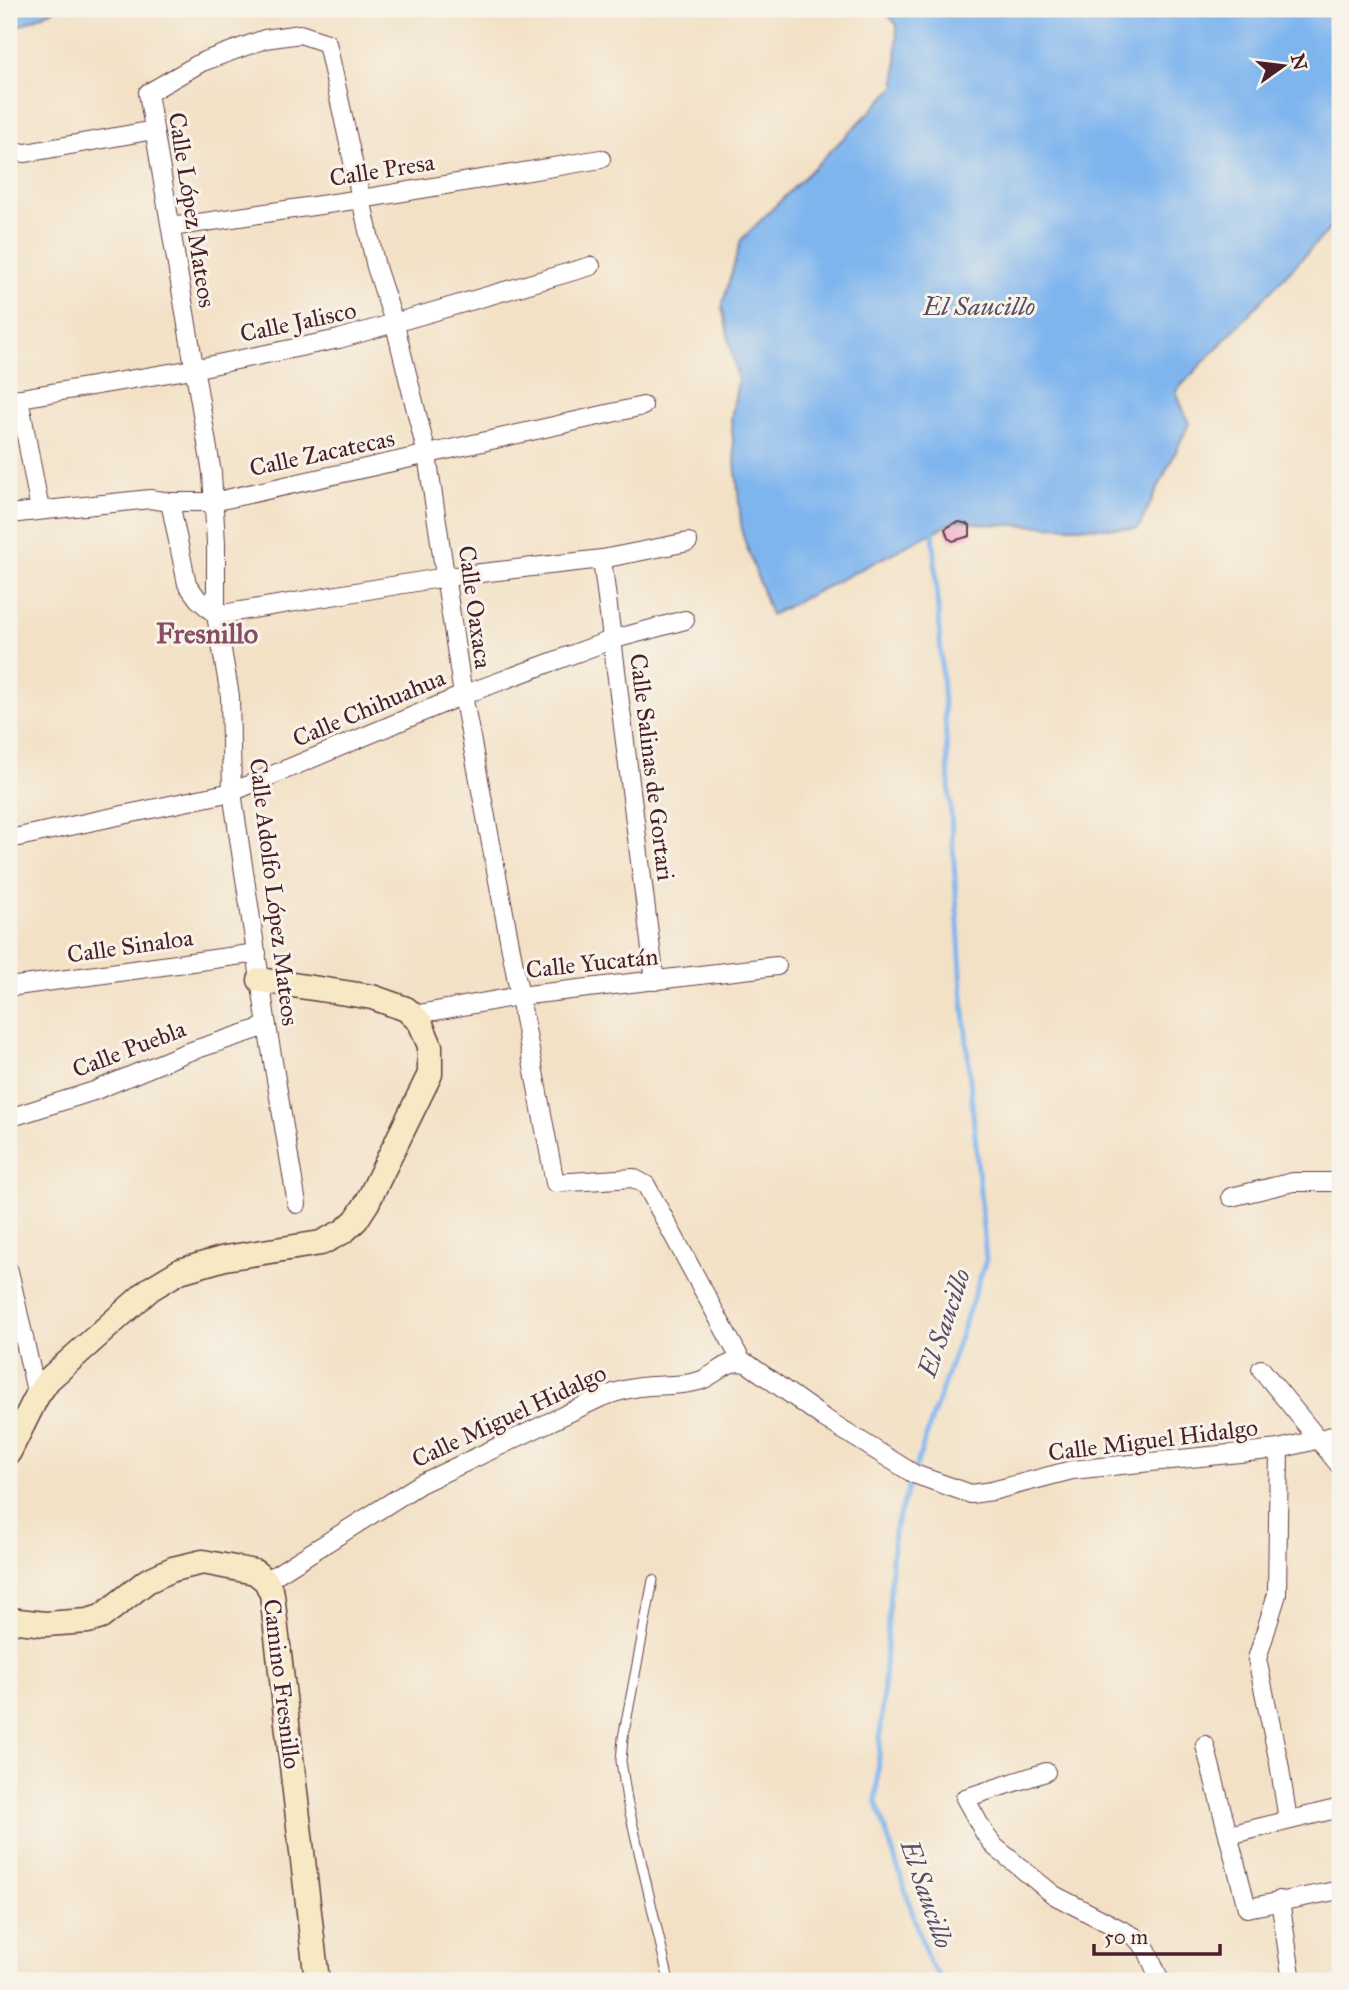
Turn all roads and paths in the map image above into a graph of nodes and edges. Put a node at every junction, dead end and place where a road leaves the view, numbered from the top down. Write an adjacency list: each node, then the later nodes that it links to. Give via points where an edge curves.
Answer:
1 (148, 93): 2 (street, Calle López Mateos); 5 (street, Calle Oaxaca, via 202,62 265,39 300,34 327,43)
2 (154, 130): 3 (street, via 26,153); 6 (street, Calle López Mateos)
3 (9, 151)
4 (601, 159): 5 (street, Calle Presa)
5 (360, 199): 6 (street, Calle Presa); 8 (street, Calle Oaxaca)
6 (171, 227): 9 (street, Calle López Mateos)
7 (591, 266): 8 (street, Calle Jalisco)
8 (396, 325): 9 (street, Calle Jalisco); 12 (street, Calle Oaxaca)
9 (193, 369): 10 (street, Calle Jalisco); 14 (street, Calle López Mateos)
10 (14, 399): 15 (street)
11 (643, 406): 12 (street, Calle Zacatecas)
12 (427, 455): 14 (street, Calle Zacatecas); 19 (street, Calle Oaxaca)
13 (170, 502): 14 (street, Calle Zacatecas); 15 (street, Calle Zacatecas, via 150,499); 20 (street, via 187,584)
14 (213, 502): 20 (street, Calle Adolfo López Mateos)
15 (40, 510): 16 (street, Calle Zacatecas)
16 (9, 514)
17 (688, 542): 18 (street)
18 (601, 559): 19 (street); 22 (street, Calle Salinas de Gortari)
19 (446, 577): 20 (street); 23 (street, Calle Oaxaca)
20 (216, 615): 24 (street, Calle Adolfo López Mateos, via 230,696)
21 (685, 620): 22 (street, Calle Chihuahua)
22 (611, 640): 23 (street, Calle Chihuahua); 29 (street, Calle Salinas de Gortari)
23 (463, 695): 24 (street, Calle Chihuahua); 31 (street, Calle Oaxaca)
24 (232, 792): 25 (street, Calle Chihuahua); 26 (street, Calle Adolfo López Mateos)
25 (9, 839)
26 (257, 953): 28 (street, Calle Adolfo López Mateos); 30 (street, Calle Sinaloa)
27 (777, 966): 29 (street, Calle Yucatán)
28 (260, 980): 32 (street, via 372,997); 33 (street, Calle Adolfo López Mateos)
29 (655, 981): 31 (street, Calle Yucatán)
30 (9, 987)
31 (519, 996): 32 (street, Calle Yucatán); 39 (street, Calle Oaxaca, via 555,1183 633,1178 646,1185)
32 (414, 1014): 41 (street, via 430,1046 430,1074 356,1220 321,1243 225,1258 180,1271 150,1289 58,1369)
33 (267, 1026): 34 (street, Calle Puebla); 37 (street, Calle Adolfo López Mateos)
34 (9, 1118)
35 (1340, 1182): 36 (street, via 1293,1182)
36 (1231, 1197)
37 (296, 1204)
38 (9, 1271): 41 (street)
39 (742, 1362): 44 (street, Calle Miguel Hidalgo, via 914,1474 971,1494 1072,1470); 48 (street, Calle Miguel Hidalgo, via 730,1363 688,1385 621,1389 602,1397 420,1484)
40 (1261, 1369): 43 (street)
41 (37, 1396): 45 (street)
42 (1340, 1434): 43 (street, Calle Miguel Hidalgo)
43 (1318, 1439): 44 (street, Calle Miguel Hidalgo); 46 (street)
44 (1279, 1449): 53 (street, via 1278,1594 1257,1659)
45 (9, 1452)
46 (1340, 1466)
47 (653, 1580): 58 (lane, via 621,1761)
48 (266, 1581): 49 (street, Camino Fresnillo, via 255,1572 203,1562 146,1581 101,1617 88,1621 44,1624); 57 (street, Camino Fresnillo, via 272,1594)
49 (9, 1620)
50 (1205, 1745): 54 (street)
51 (1046, 1772): 59 (street, via 965,1798 995,1847 1054,1895 1135,1937 1147,1950)
52 (1340, 1808): 53 (street)
53 (1288, 1820): 54 (street)
54 (1229, 1835): 56 (street, via 1247,1908)
55 (1340, 1890): 56 (street)
56 (1280, 1900): 60 (street)
57 (317, 1981)
58 (669, 1981)
59 (1160, 1981)
60 (1292, 1981)

